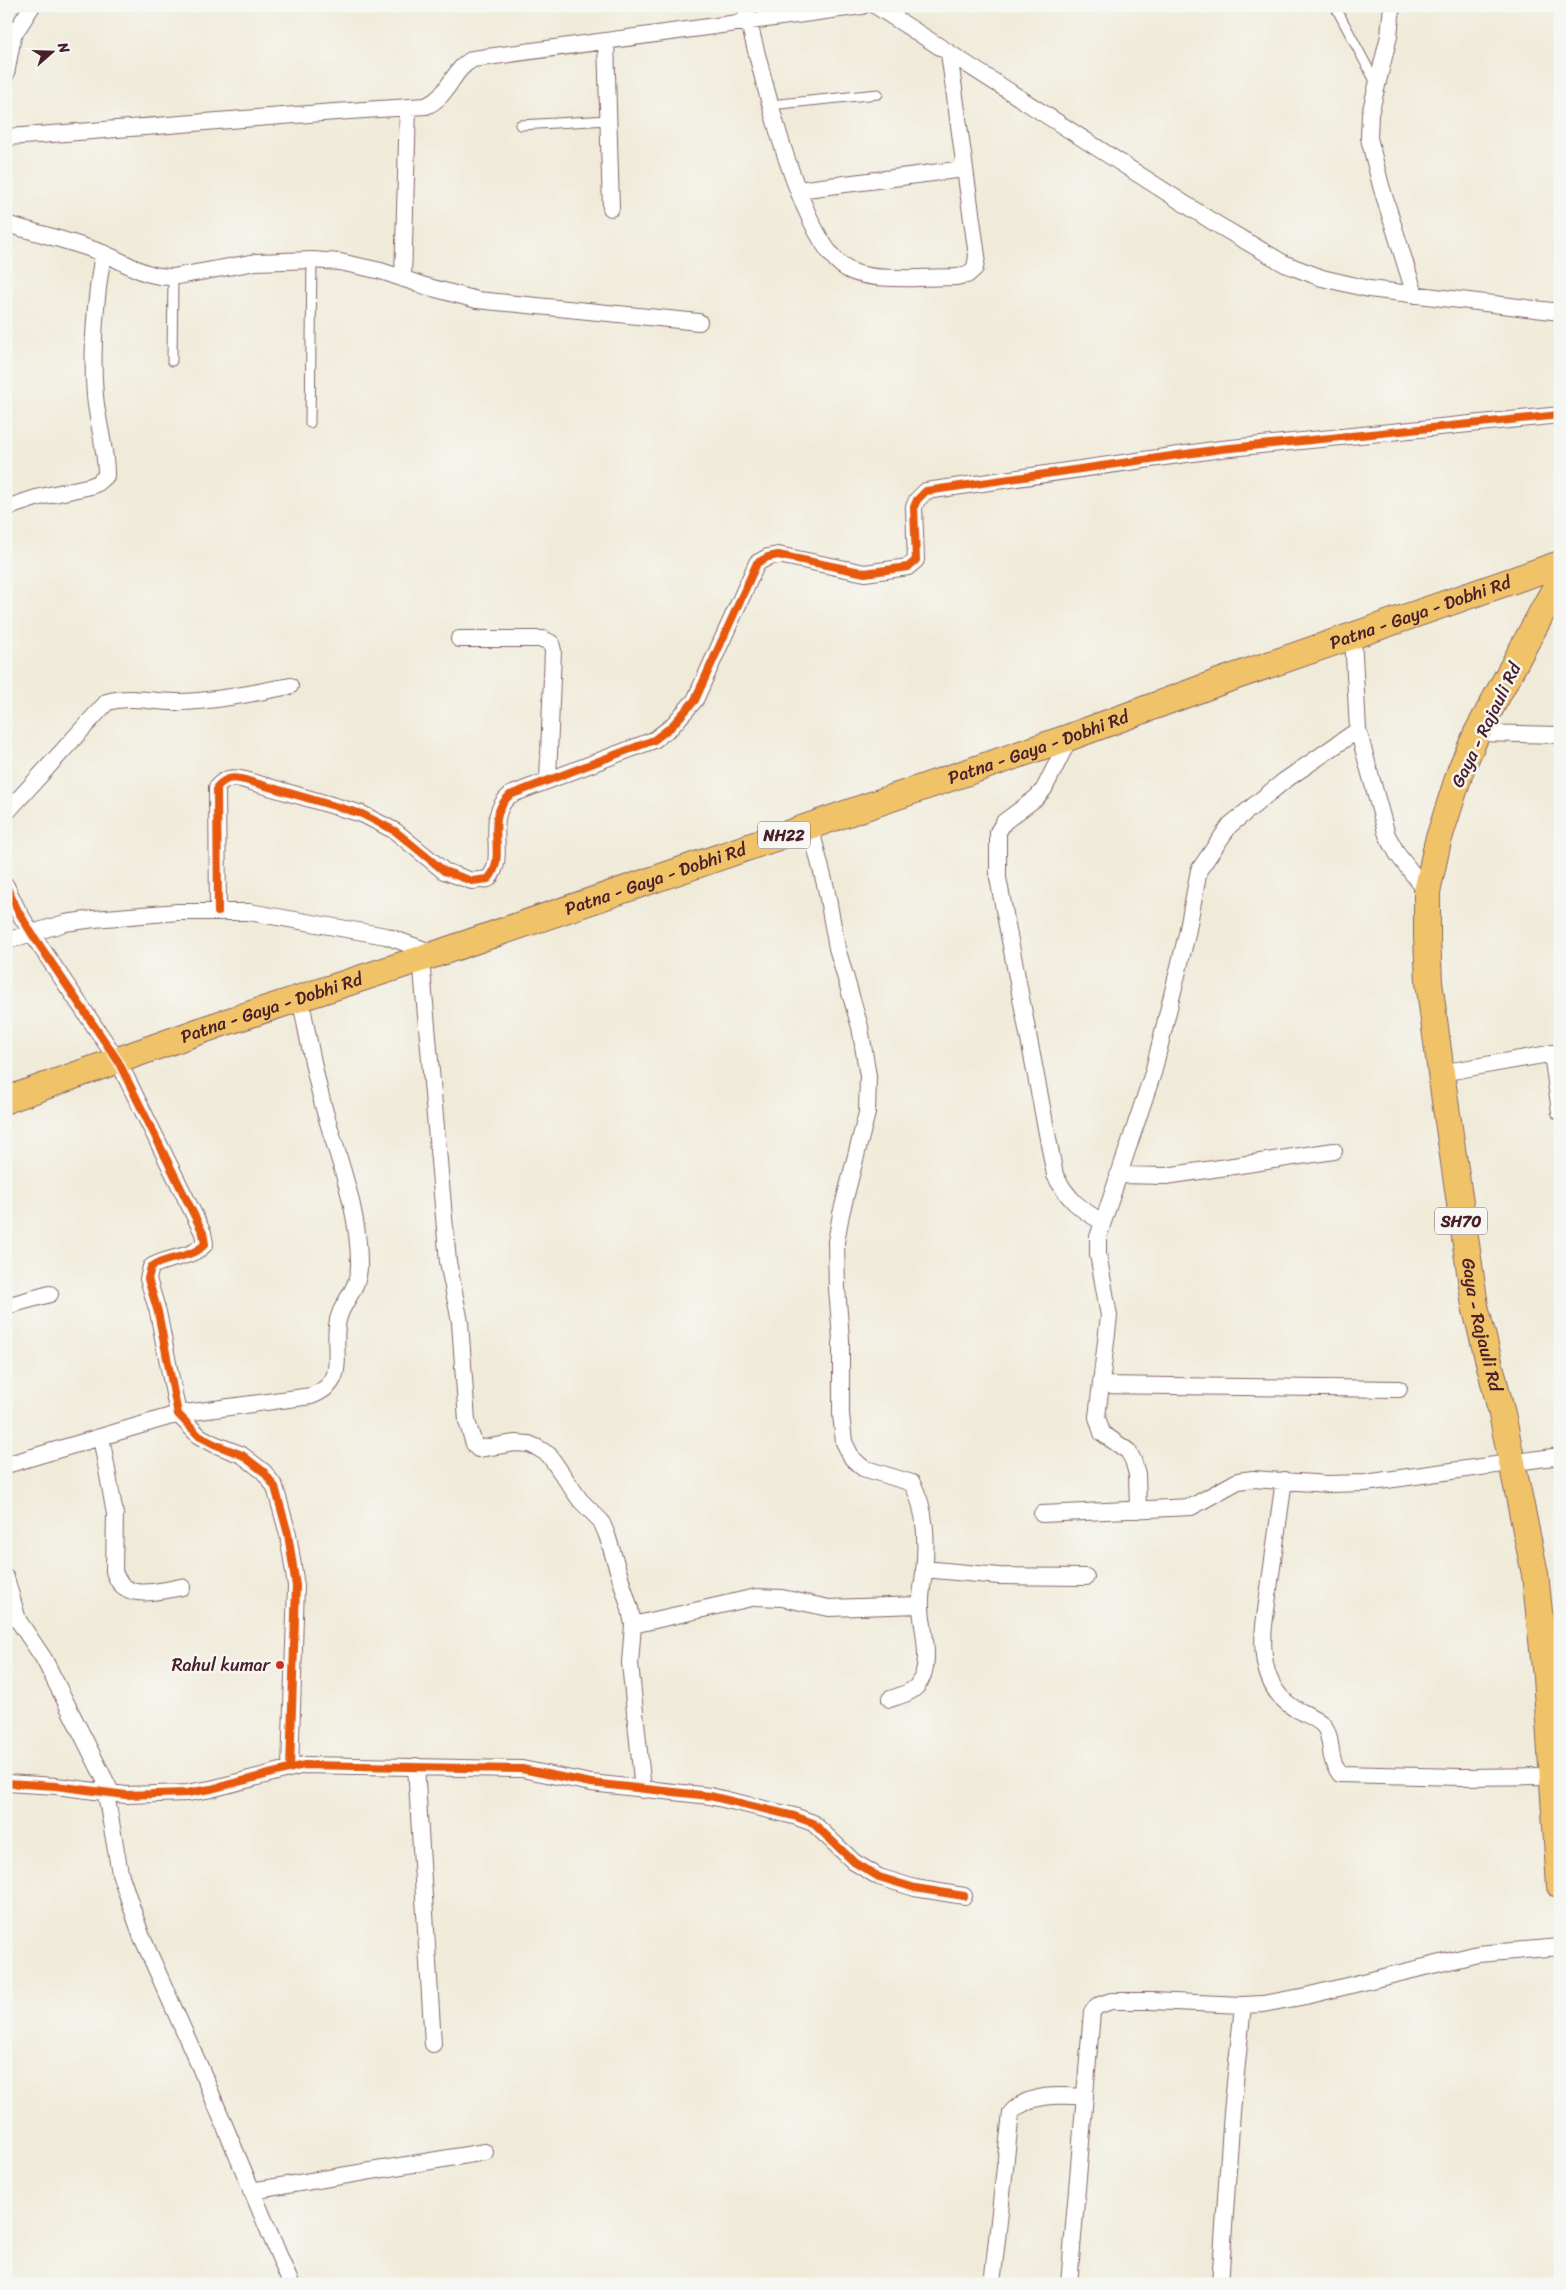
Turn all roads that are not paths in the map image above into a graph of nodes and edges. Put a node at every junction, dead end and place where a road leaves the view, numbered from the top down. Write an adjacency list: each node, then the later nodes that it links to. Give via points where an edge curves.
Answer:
1 (32, 6): 7 (street)
2 (862, 6): 6 (street)
3 (876, 6): 9 (street)
4 (1335, 6): 11 (lane)
5 (1392, 6): 11 (street, via 1389,36)
6 (747, 14): 8 (street); 13 (street)
7 (12, 29): 10 (street)
8 (606, 41): 14 (street, via 473,59 458,70 444,93 433,103); 15 (street)
9 (949, 53): 18 (street); 26 (street, via 1212,222 1285,264 1322,278)
10 (6, 74)
11 (1377, 85): 26 (street, via 1368,138)
12 (878, 94): 13 (lane)
13 (770, 105): 19 (street)
14 (408, 107): 17 (street); 25 (street)
15 (608, 120): 16 (lane); 20 (street)
16 (520, 125)
17 (6, 137)
18 (964, 169): 19 (street); 19 (street, via 977,263 968,275 956,277 876,277 846,269 822,240)
19 (798, 190)
20 (611, 208)
21 (6, 224): 22 (street)
22 (103, 253): 24 (street, via 148,275); 32 (street, via 93,339 95,393 106,476 91,486)
23 (312, 260): 24 (street, via 256,262); 25 (street, via 340,262); 31 (lane)
24 (172, 276): 29 (lane)
25 (403, 279): 28 (street, via 477,300)
26 (1415, 295): 27 (street)
27 (1560, 312)
28 (699, 322)
29 (172, 361)
30 (1560, 415): 42 (street, via 1221,449 926,491 914,507 916,560 913,564 873,573 790,556 768,557 757,563 695,700 672,727 654,740)
31 (310, 423)
32 (6, 508)
33 (1560, 564): 35 (main road, Patna - Gaya - Dobhi Rd / NH22)
34 (1560, 579): 39 (main road, Gaya - Rajauli Rd / SH70)
35 (1353, 637): 38 (street); 41 (main road, Patna - Gaya - Dobhi Rd / NH22)
36 (459, 639): 42 (street, via 543,639 551,643)
37 (290, 686): 43 (street, via 202,700 118,699 107,702)
38 (1358, 730): 46 (street, via 1387,835); 58 (street, via 1284,781 1230,825 1199,870 1187,934 1153,1072)
39 (1477, 733): 40 (street); 46 (main road, Gaya - Rajauli Rd / SH70, via 1460,769 1448,806)
40 (1560, 734)
41 (1070, 737): 44 (main road, Patna - Gaya - Dobhi Rd / NH22); 59 (street, via 1044,788 1004,822 998,832 998,878 1055,1175 1070,1200)
42 (548, 780): 47 (street, via 503,801 496,819 494,870 488,879 480,881 444,871 395,831 362,814 233,777 223,780 217,787)
43 (6, 813)
44 (810, 826): 50 (main road, Patna - Gaya - Dobhi Rd / NH22); 72 (street, via 860,1027 868,1076 867,1113 840,1214 836,1242 844,1442 852,1458 863,1468 912,1483 919,1496 924,1520)
45 (6, 886): 48 (street)
46 (1427, 892): 54 (main road, Gaya - Rajauli Rd / SH70, via 1429,982)
47 (218, 912): 48 (street, via 94,919 65,923); 50 (street, via 249,912 393,938)
48 (32, 934): 49 (street); 53 (street)
49 (6, 941)
50 (429, 957): 51 (main road, Patna - Gaya - Dobhi Rd / NH22); 77 (street, via 448,1262 460,1322 470,1435 478,1449 529,1444 548,1455 580,1500 601,1521 626,1592)
51 (300, 997): 53 (main road, Patna - Gaya - Dobhi Rd / NH22); 64 (street, via 324,1110 352,1208 359,1264 357,1283 337,1325 336,1375 324,1391 311,1396)
52 (1556, 1053): 54 (street); 56 (street)
53 (118, 1061): 55 (main road, Patna - Gaya - Dobhi Rd / NH22); 64 (street, via 204,1233 205,1244 199,1251 159,1262 151,1267 148,1279 158,1312)
54 (1441, 1073): 67 (main road, Gaya - Rajauli Rd / SH70, via 1475,1306)
55 (6, 1100)
56 (1560, 1112)
57 (1334, 1151): 58 (street, via 1166,1176)
58 (1118, 1175): 59 (street)
59 (1103, 1222): 62 (street, via 1098,1237 1098,1254 1109,1316)
60 (50, 1294): 61 (street)
61 (6, 1306)
62 (1101, 1384): 63 (street); 70 (street, via 1098,1426 1107,1438 1128,1451 1133,1460 1137,1474)
63 (1398, 1389)
64 (178, 1414): 65 (street); 81 (street, via 199,1436 242,1454 264,1472 275,1487 282,1506 296,1586)
65 (101, 1437): 68 (street); 75 (street, via 114,1497 114,1571 117,1579 121,1586 138,1592)
66 (1560, 1456): 67 (street)
67 (1512, 1463): 69 (street, via 1365,1483); 79 (main road, Gaya - Rajauli Rd / SH70, via 1535,1574)
68 (6, 1465)
69 (1284, 1480): 70 (street, via 1238,1481 1191,1507); 82 (street, via 1264,1625 1266,1671 1271,1686 1288,1704 1324,1726 1334,1764 1340,1774)
70 (1138, 1510): 71 (street)
71 (1042, 1514)
72 (924, 1569): 73 (street, via 999,1576); 76 (street)
73 (1086, 1576)
74 (6, 1578): 85 (street, via 18,1620 44,1659)
75 (182, 1587)
76 (920, 1604): 77 (street, via 829,1608 782,1598 756,1597); 78 (street, via 925,1650 923,1672 917,1686)
77 (632, 1625): 84 (street, via 630,1662)
78 (890, 1699)
79 (1554, 1733): 82 (main road, Gaya - Rajauli Rd / SH70)
80 (416, 1766): 81 (street, via 321,1765); 84 (street, via 522,1769); 90 (street)
81 (290, 1768): 85 (street, via 187,1793)
82 (1552, 1776): 86 (main road, Gaya - Rajauli Rd / SH70)
83 (6, 1783): 85 (street)
84 (642, 1790): 87 (street, via 710,1796 794,1816 814,1823 854,1862 879,1877 915,1888)
85 (109, 1794): 93 (street, via 120,1873 136,1921)
86 (1560, 1886)
87 (964, 1896)
88 (1560, 1948): 89 (street, via 1478,1954 1306,1996)
89 (1244, 2005): 91 (street, via 1135,2000 1111,2001 1097,2006 1092,2012); 97 (street, via 1232,2112)
90 (434, 2044)
91 (1084, 2097): 95 (street, via 1060,2095 1028,2101 1011,2113); 96 (street)
92 (485, 2152): 93 (street)
93 (251, 2192): 94 (street)
94 (291, 2284)
95 (992, 2284)
96 (1069, 2284)
97 (1220, 2284)

